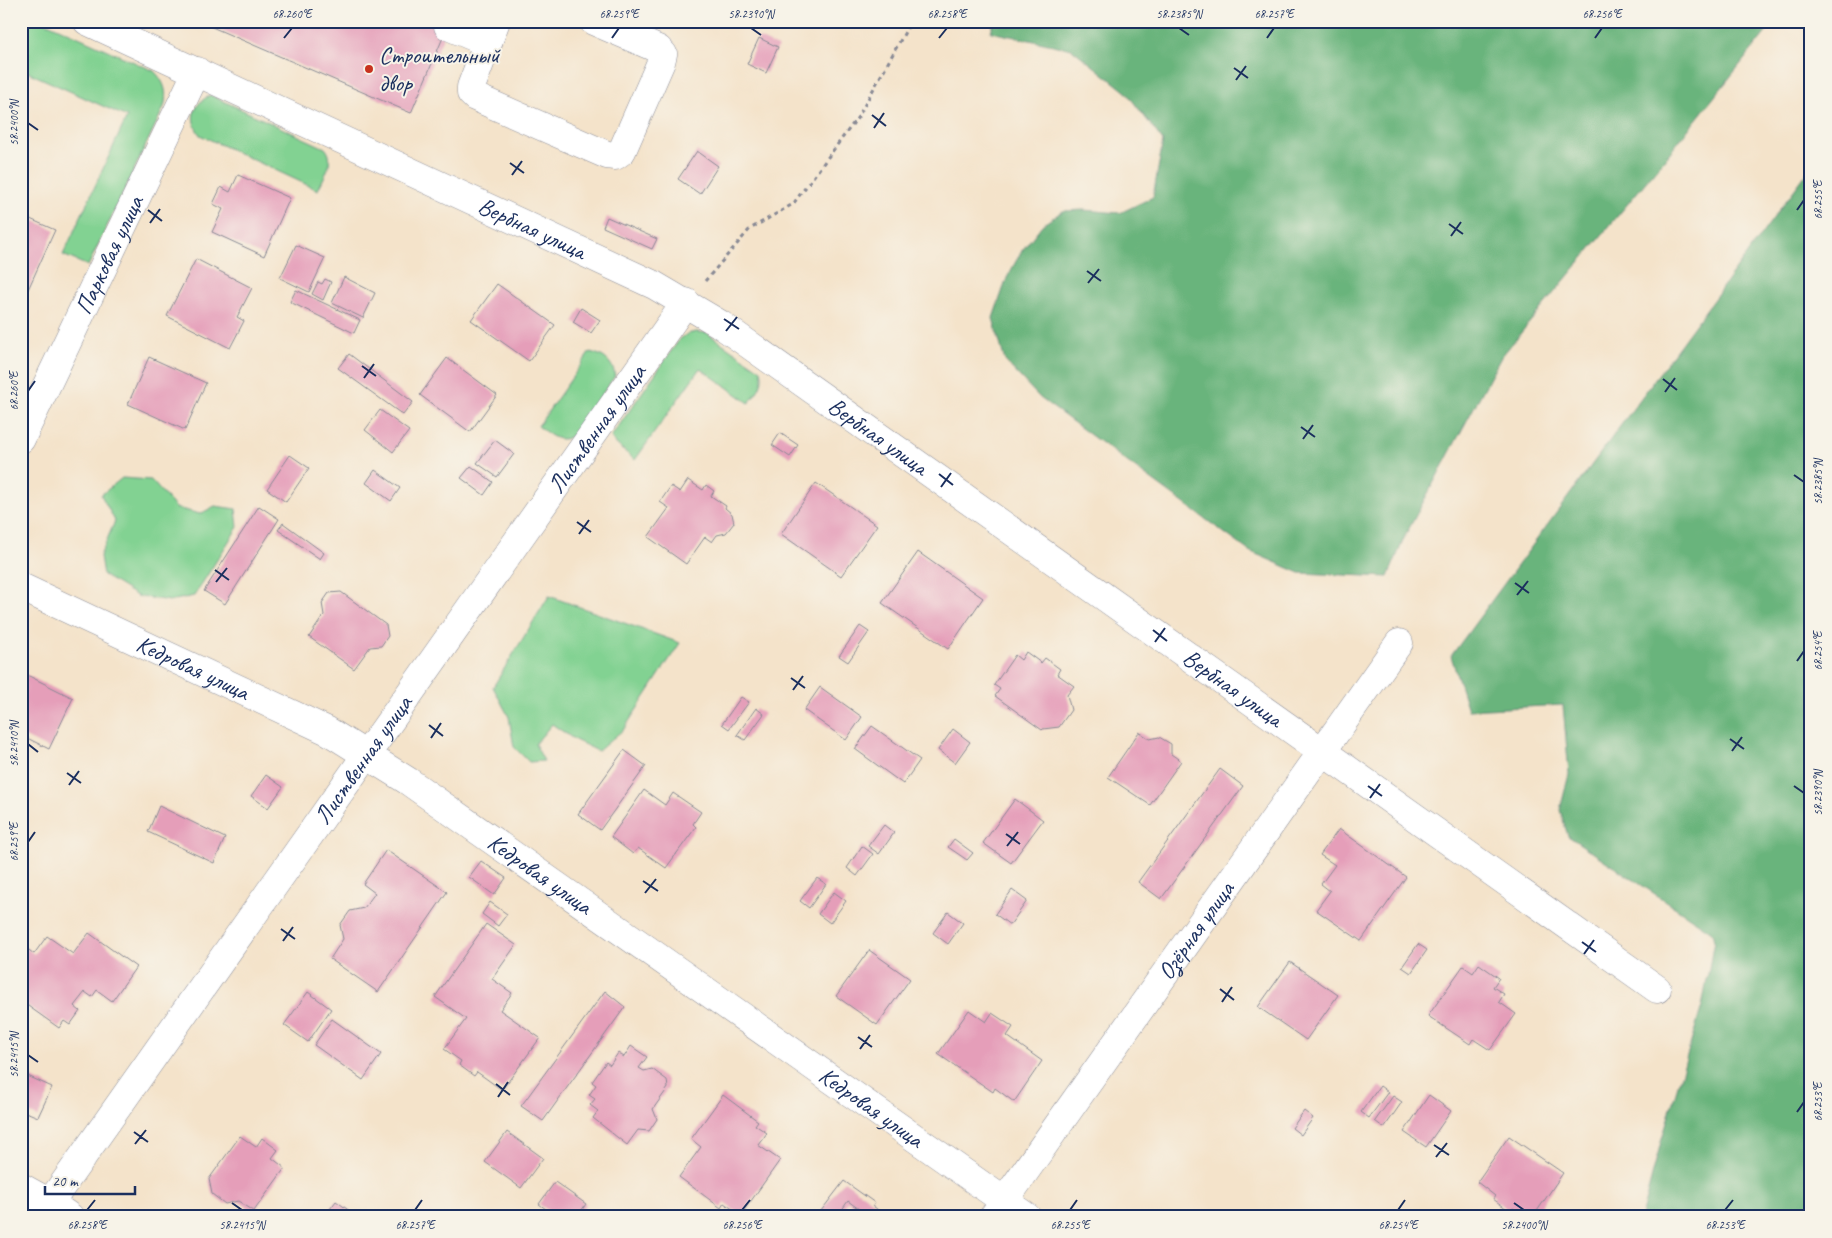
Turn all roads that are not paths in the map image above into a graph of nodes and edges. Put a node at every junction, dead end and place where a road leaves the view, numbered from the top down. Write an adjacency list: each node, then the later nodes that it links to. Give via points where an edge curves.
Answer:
1 (87, 21): 5 (street, Вербная улица)
2 (593, 21): 4 (street, via 658,49 662,54 622,151 615,156 606,155 471,93)
3 (448, 26): 4 (street)
4 (492, 32)
5 (197, 71): 6 (street, Вербная улица, via 654,284); 7 (street, Парковая улица)
6 (686, 302): 10 (street, Вербная улица); 11 (street, Лиственная улица)
7 (21, 439)
8 (21, 588): 11 (street, Кедровая улица, via 328,731)
9 (1399, 643): 10 (street, Озёрная улица)
10 (1321, 751): 12 (street, Вербная улица); 14 (street, Озёрная улица)
11 (368, 755): 14 (street, Кедровая улица); 15 (street, Лиственная улица)
12 (1658, 989)
13 (21, 1187): 15 (street)
14 (998, 1209): 16 (street, Кедровая улица)
15 (53, 1212)
16 (1027, 1217)

